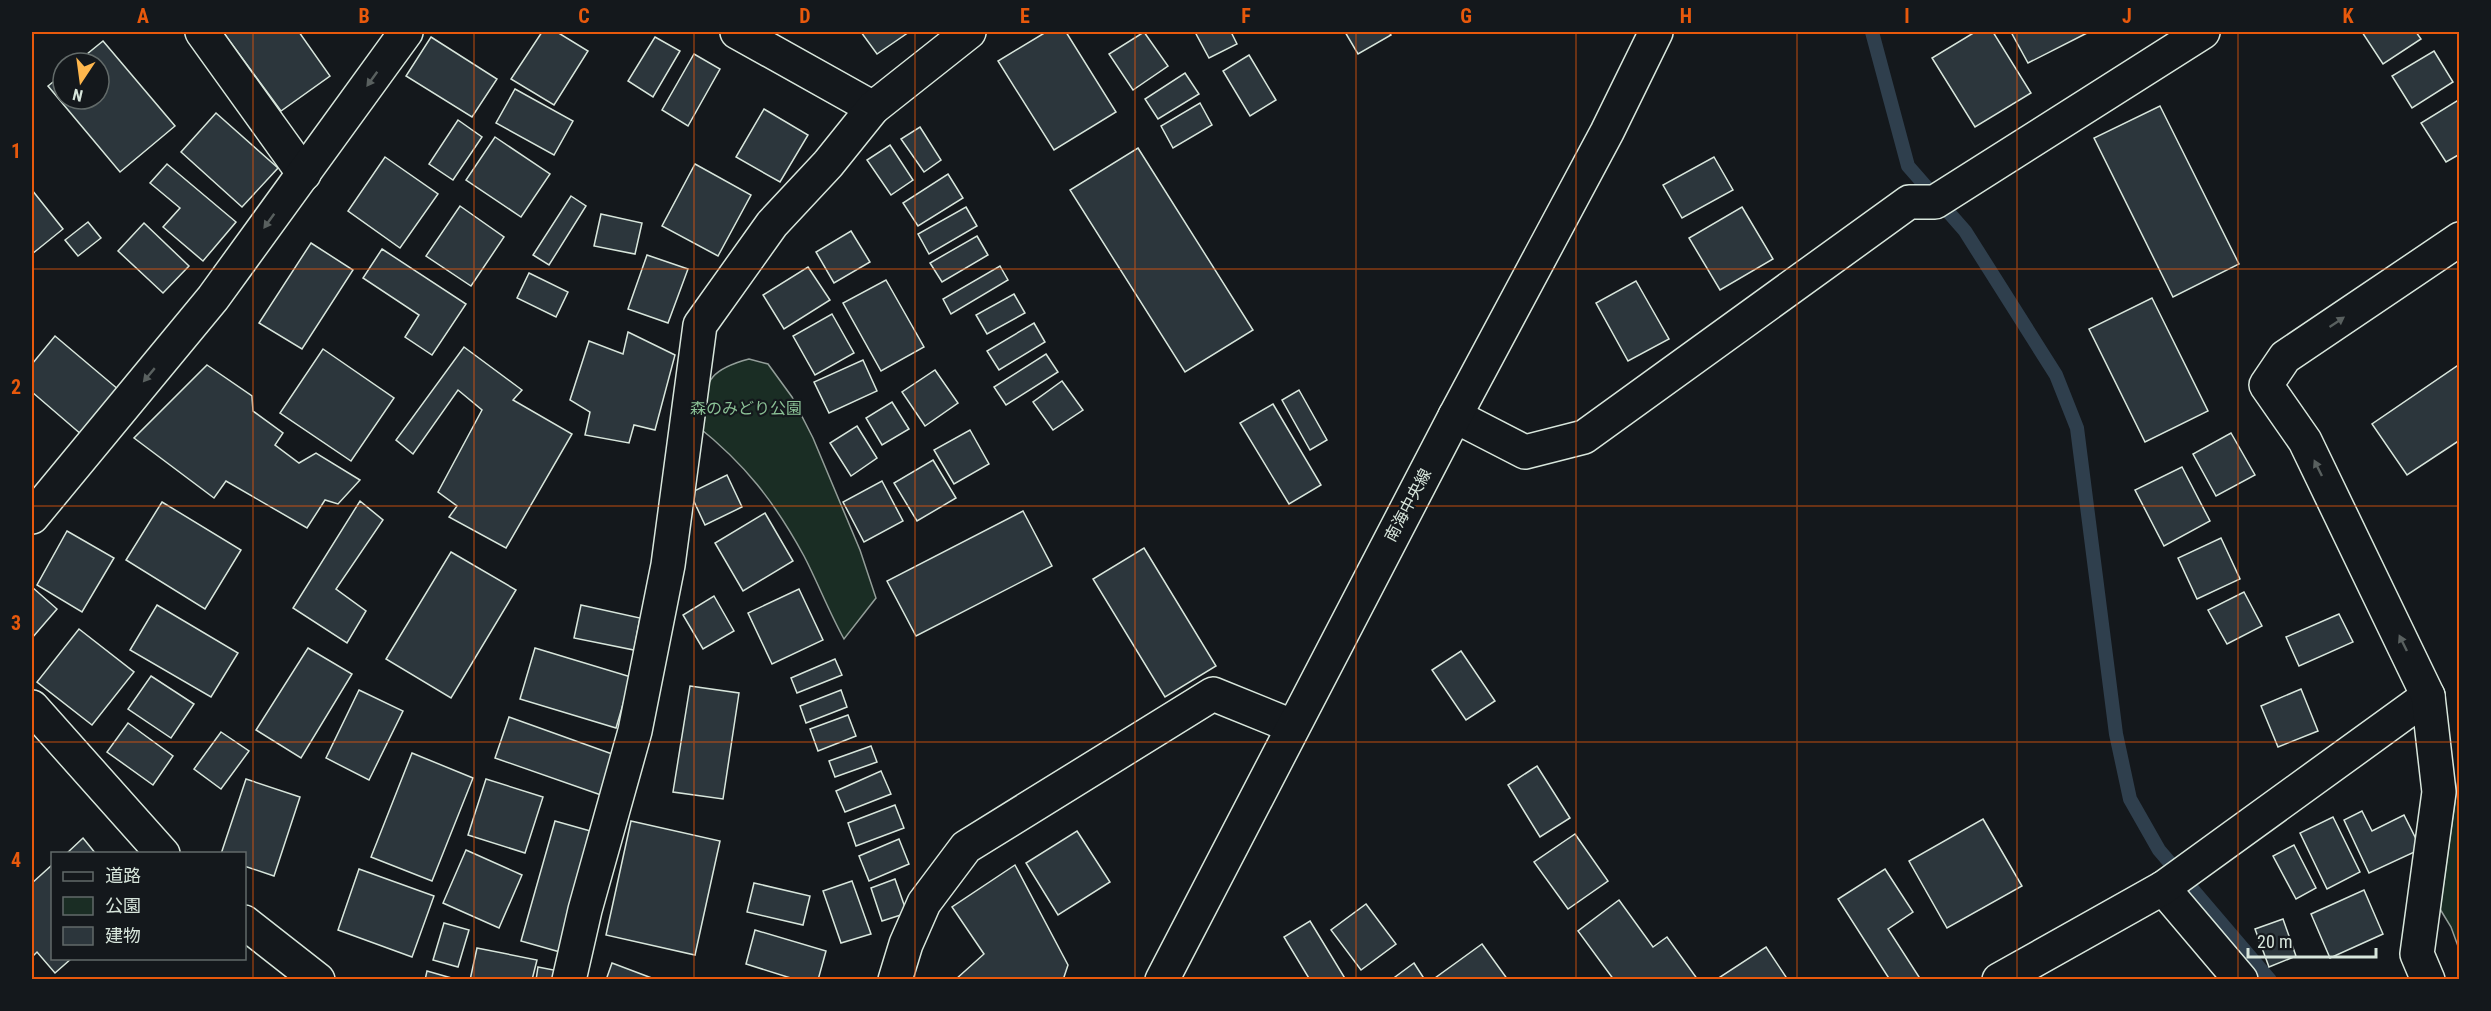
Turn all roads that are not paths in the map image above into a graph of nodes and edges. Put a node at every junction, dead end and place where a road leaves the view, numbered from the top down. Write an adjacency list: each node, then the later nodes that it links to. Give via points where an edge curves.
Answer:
1 (202, 32): 8 (street)
2 (406, 32): 8 (street, one-way to 8)
3 (737, 32): 7 (street)
4 (969, 32): 7 (street)
5 (1656, 32): 10 (street, 南海中央線, via 1608,132)
6 (2204, 32): 10 (street, via 1943,197 1909,202 1584,437 1525,452)
7 (873, 108): 19 (street, via 772,224 700,325 668,565 635,730)
8 (304, 174): 11 (street, one-way to 11, via 213,298)
9 (2460, 239): 12 (street, one-way to 9, via 2305,441 2266,385 2285,357)
10 (1455, 416): 14 (street, 南海中央線)
11 (32, 517)
12 (2428, 696): 16 (street); 24 (street, via 2439,792 2417,954)
13 (32, 707): 15 (street)
14 (1292, 726): 20 (street, via 1213,694 966,847 924,903); 21 (street, 南海中央線)
15 (161, 852)
16 (2173, 880): 22 (street); 23 (street)
17 (246, 924): 18 (street)
18 (318, 980)
19 (569, 980)
20 (895, 980)
21 (1162, 980)
22 (1999, 980)
23 (2241, 980)
24 (2428, 980)

